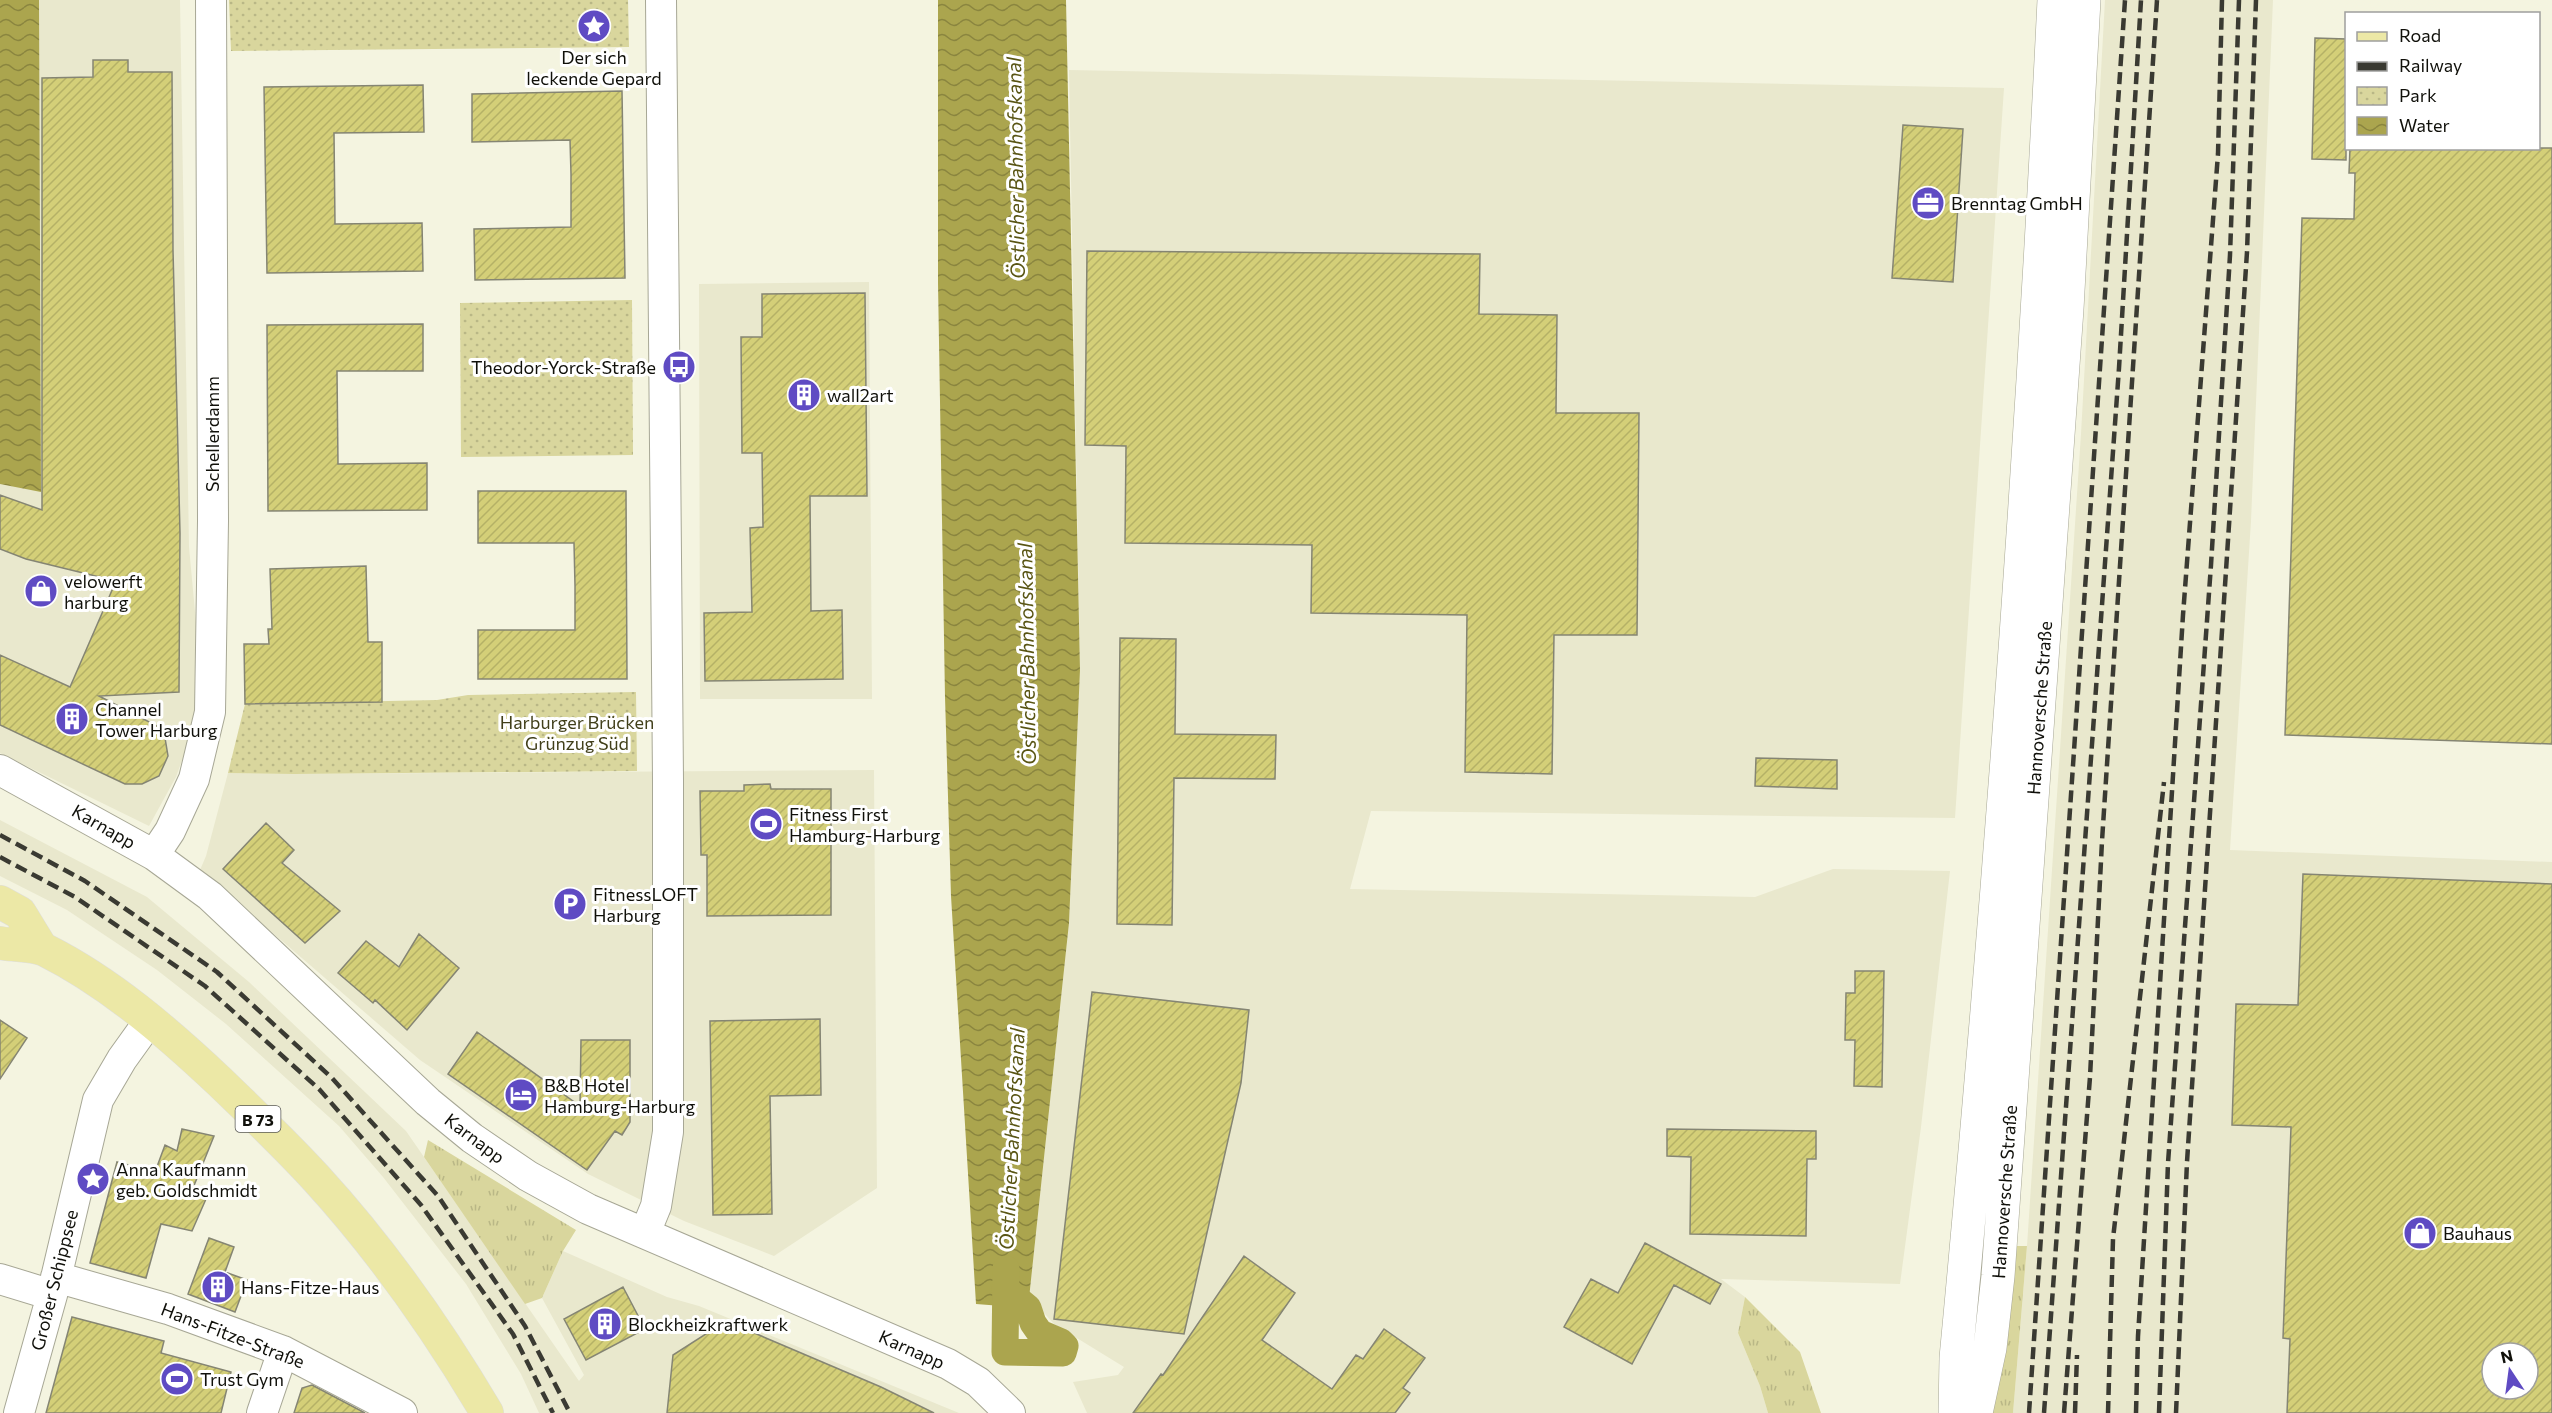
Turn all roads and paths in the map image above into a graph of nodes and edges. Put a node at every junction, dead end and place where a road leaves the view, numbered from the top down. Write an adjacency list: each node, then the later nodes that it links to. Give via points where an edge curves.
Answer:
1 (211, 0): 6 (street, Schellerdamm, via 210,711 194,779)
2 (661, 0): 11 (street, via 668,1132 656,1206)
3 (2054, 0): 20 (main road, Hannoversche Straße, via 2029,441)
4 (2084, 0): 21 (main road, Hannoversche Straße, via 2067,320 2000,1253 1990,1348)
5 (0, 770): 6 (street, Karnapp)
6 (154, 855): 11 (street, Karnapp, via 210,896 428,1102 472,1138 528,1176 588,1209)
7 (0, 902): 9 (main road, B 73, via 20,913)
8 (0, 943): 9 (main road, B 73)
9 (42, 949): 10 (main road, B 73)
10 (150, 1020): 13 (street, Großer Schippsee, via 98,1100); 18 (main road, B 73, via 262,1122 332,1197 443,1342)
11 (645, 1233): 19 (street, Karnapp, via 948,1364 978,1382)
12 (0, 1280): 13 (street, Hans-Fitze-Straße)
13 (54, 1286): 14 (street, Hans-Fitze-Straße, via 168,1309); 15 (street, Großer Schippsee)
14 (283, 1351): 16 (street); 17 (street, Hans-Fitze-Straße)
15 (19, 1413)
16 (262, 1413)
17 (402, 1413)
18 (487, 1413)
19 (1010, 1413)
20 (1954, 1413)
21 (1976, 1413)

